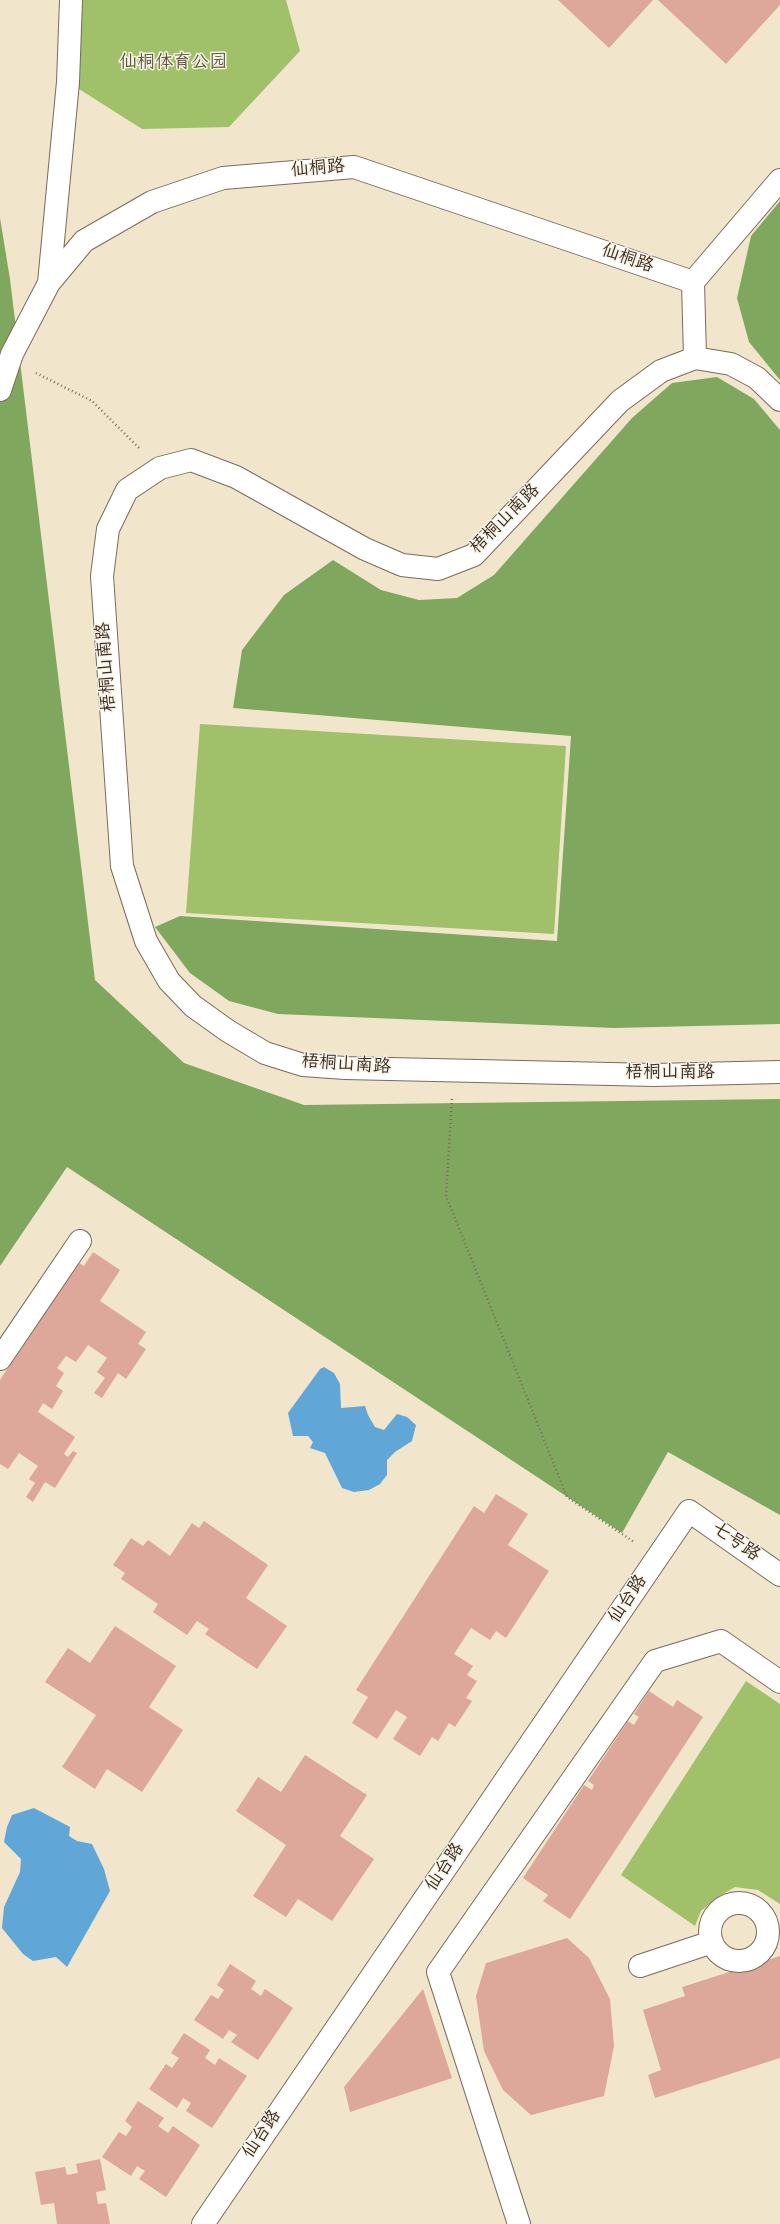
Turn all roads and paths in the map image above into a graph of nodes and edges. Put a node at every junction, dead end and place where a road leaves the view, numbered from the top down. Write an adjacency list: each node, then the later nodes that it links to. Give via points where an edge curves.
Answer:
1 (71, 0): 3 (street, via 68,82)
2 (780, 180): 4 (street)
3 (49, 282): 4 (street, 仙桐路, via 84,241 152,202 223,178 354,167); 5 (street, 仙桐路)
4 (693, 282): 6 (street)
5 (12, 354): 7 (street, 仙桐路); 9 (path, via 30,370 92,401)
6 (695, 358): 8 (street, 梧桐山南路, via 731,364 757,378); 9 (street, 梧桐山南路, via 661,370 620,401 474,555 438,569 402,565 365,549 236,477 197,462 190,460)
7 (0, 390)
8 (780, 400)
9 (160, 468): 10 (street, 梧桐山南路, via 127,490 108,529 102,576 122,866 146,941 169,981 193,1006 228,1031 265,1052 303,1065)
10 (454, 1070): 11 (street, 梧桐山南路, via 654,1075); 15 (path, via 446,1196 567,1497)
11 (780, 1072)
12 (80, 1241): 13 (street)
13 (0, 1359)
14 (689, 1511): 15 (street, 仙台路); 16 (street, 七号路)
15 (657, 1558): 21 (street, 仙台路)
16 (780, 1575)
17 (780, 1682): 22 (street, via 721,1641 655,1662 438,1972)
18 (774, 1924): 19 (street, via 765,1944 753,1957 744,1960 725,1957); 19 (street, via 751,1905 732,1904 716,1914 711,1928)
19 (712, 1942): 20 (street)
20 (640, 1966)
21 (203, 2224)
22 (519, 2224)

